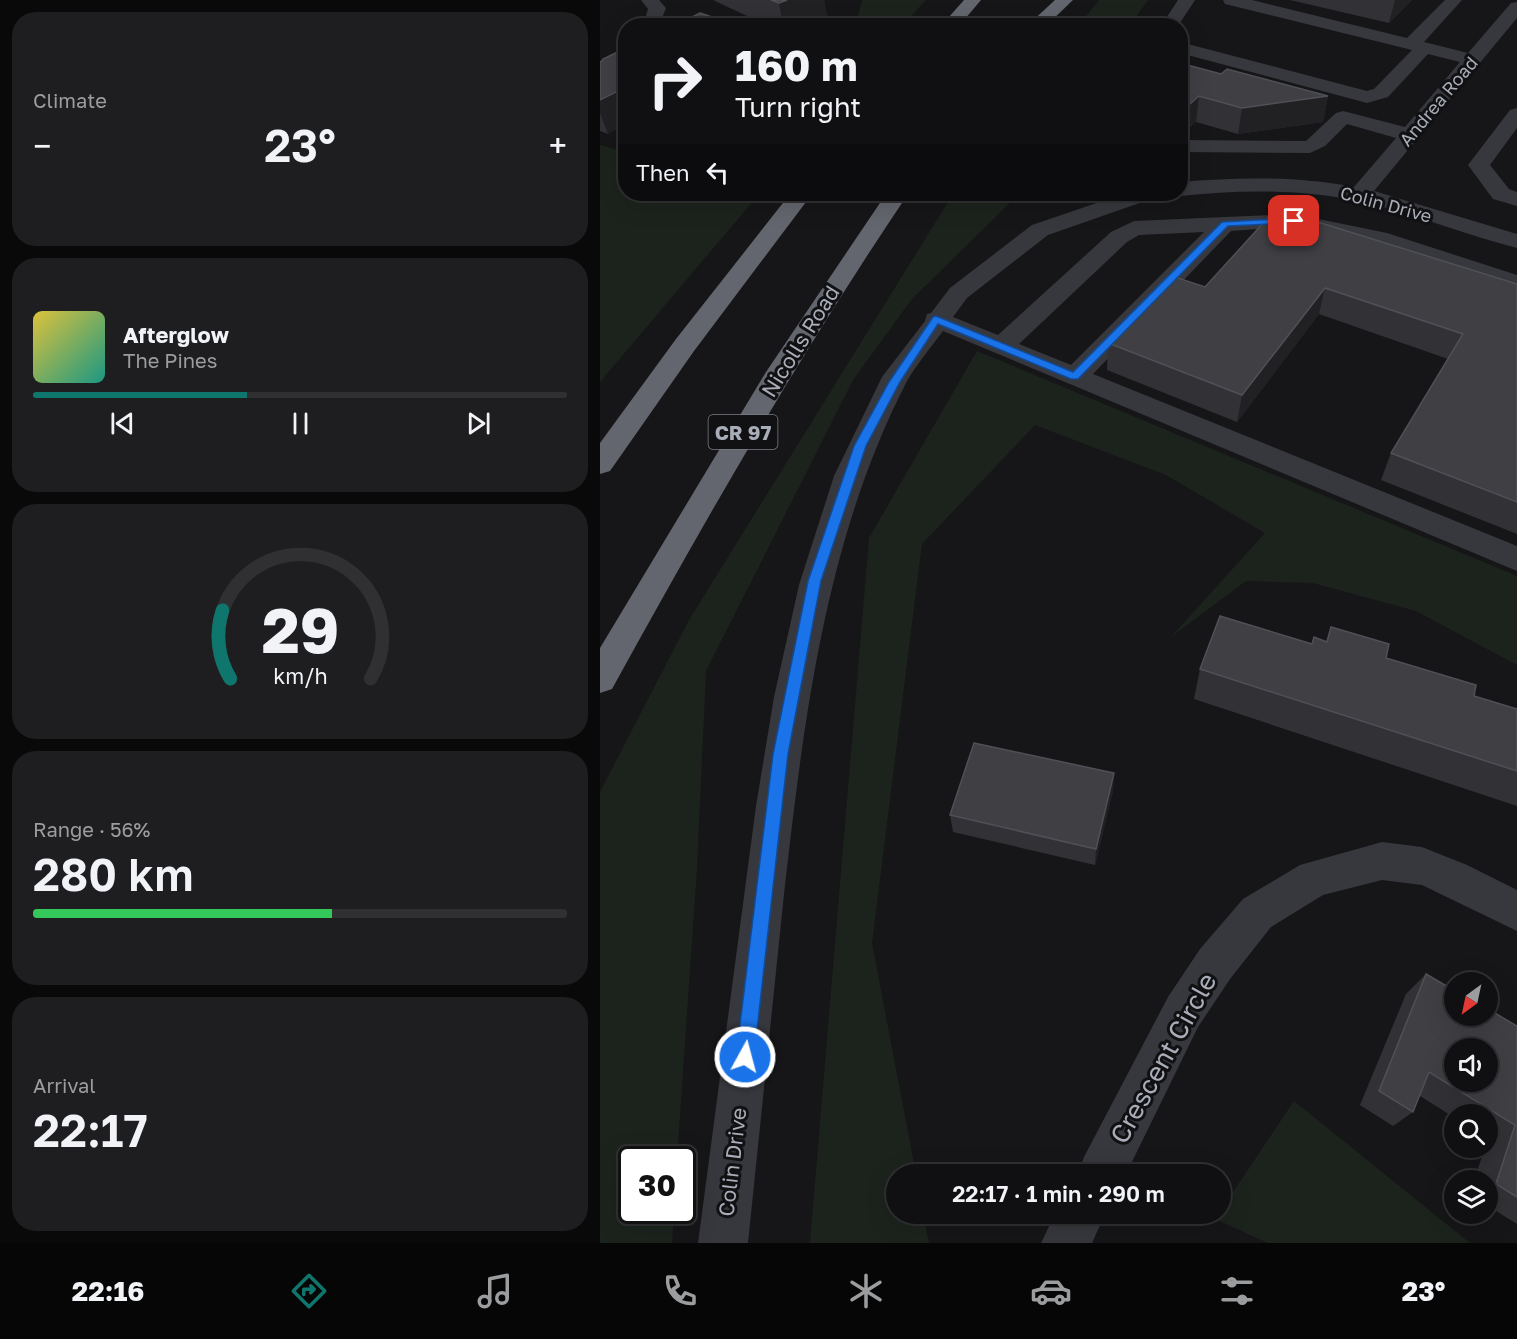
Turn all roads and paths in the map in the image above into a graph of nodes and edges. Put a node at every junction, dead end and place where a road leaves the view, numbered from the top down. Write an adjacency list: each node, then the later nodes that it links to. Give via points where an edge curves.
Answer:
1 (649, 0): 9 (street, via 657,8)
2 (973, 0): 10 (highway)
3 (1047, 0): 11 (highway)
4 (1065, 0): 12 (highway)
5 (1187, 0): 13 (street)
6 (1231, 0): 14 (street)
7 (1454, 0): 14 (street)
8 (1516, 11): 16 (street, Andrea Road)
9 (654, 18)
10 (956, 18)
11 (1032, 18)
12 (1044, 18)
13 (1175, 18)
14 (1417, 47): 15 (street, via 1381,93 1367,97); 16 (street)
15 (1188, 49)
16 (1473, 60): 20 (street, Andrea Road)
17 (1322, 111): 19 (street)
18 (1517, 114): 24 (street, via 1479,165 1501,194)
19 (1344, 117): 20 (street); 21 (street, via 1310,147)
20 (1410, 135): 23 (street, Andrea Road)
21 (1188, 147)
22 (1188, 189): 23 (street, Colin Drive, via 1286,185)
23 (1359, 195): 29 (street, Colin Drive)
24 (1517, 199)
25 (796, 201): 34 (highway)
26 (892, 201): 36 (highway, Nicolls Road / CR 97, via 739,438)
27 (1106, 201): 31 (street, Colin Drive, via 1017,242 988,263)
28 (1225, 224): 30 (street, via 1294,221 1332,226); 32 (street, via 1156,226 1125,232); 33 (street)
29 (1517, 241)
30 (1517, 283)
31 (936, 319): 32 (street); 40 (street, Colin Drive, via 894,382 860,446 815,581 781,754)
32 (1002, 346): 33 (street)
33 (1074, 376): 35 (street)
34 (600, 464)
35 (1517, 559)
36 (600, 679)
37 (1517, 911): 38 (street, Crescent Circle, via 1422,866 1382,861 1314,878 1257,913 1215,964 1183,1012)
38 (1106, 1164)
39 (1076, 1224): 41 (street)
40 (723, 1243)
41 (1066, 1243)

